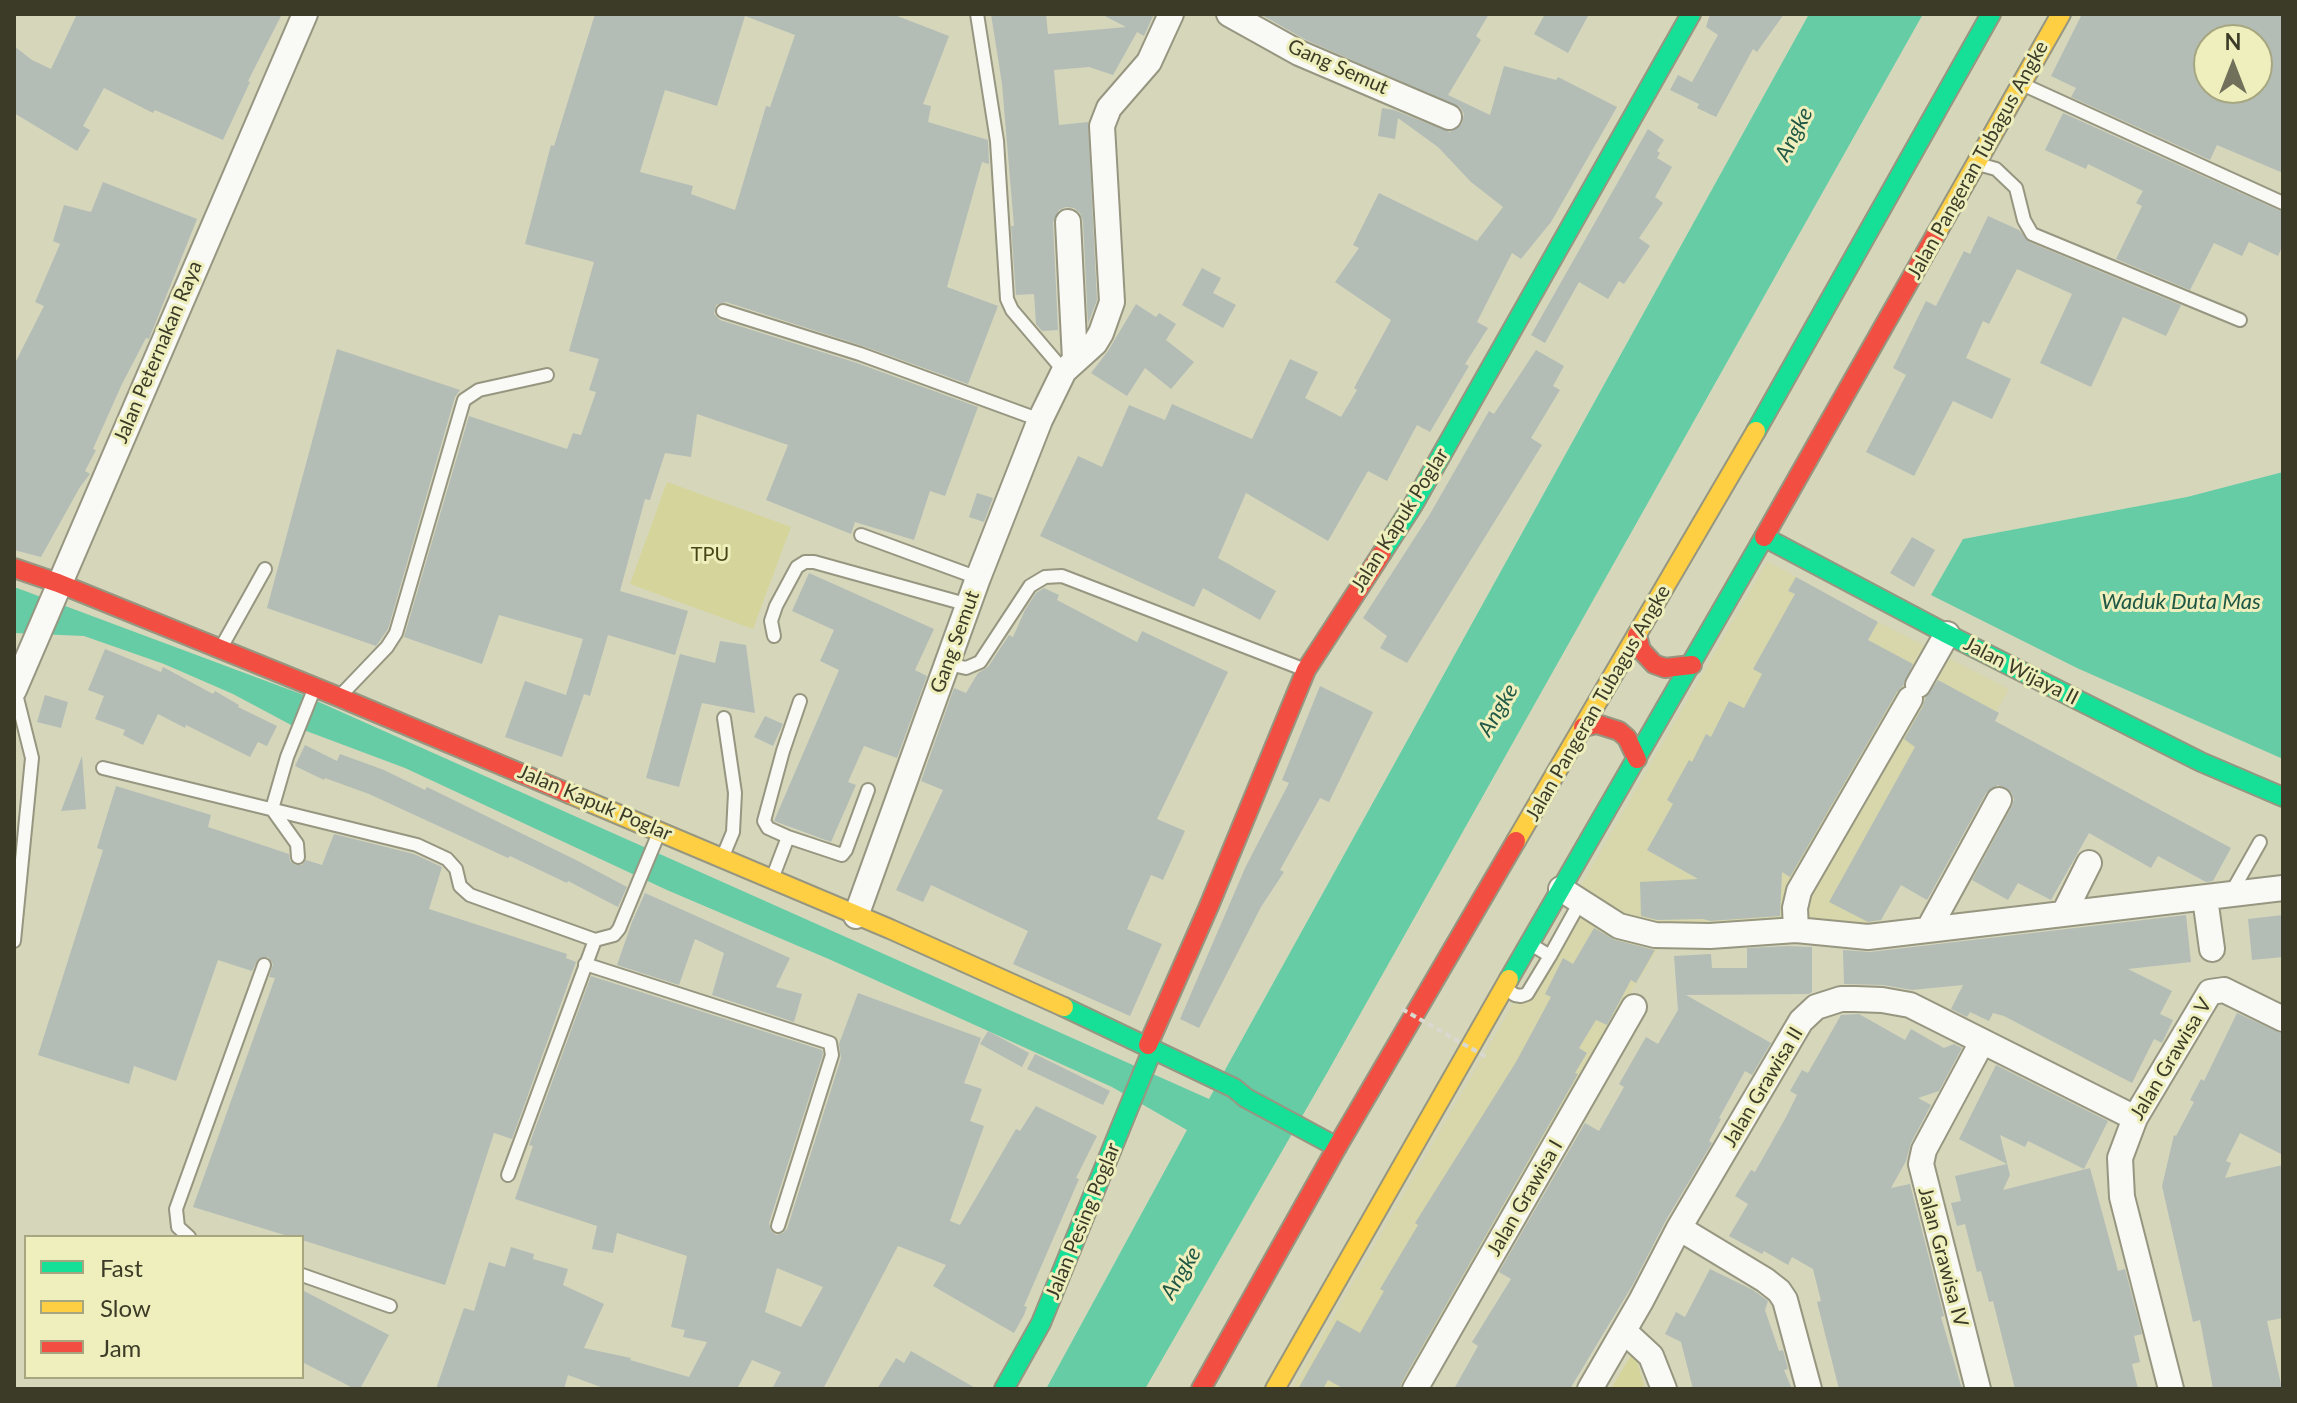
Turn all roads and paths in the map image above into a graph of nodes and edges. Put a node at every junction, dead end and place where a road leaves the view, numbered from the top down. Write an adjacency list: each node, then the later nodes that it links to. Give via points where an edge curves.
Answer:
1 (305, 14): 23 (street, Jalan Peternakan Raya)
2 (977, 14): 15 (lane, via 997,141 1007,299)
3 (1171, 14): 15 (street, Gang Semut, via 1149,62 1109,108 1102,126 1112,302 1095,343)
4 (1229, 14): 9 (street, Gang Semut, via 1299,53)
5 (1691, 14): 31 (street, Jalan Kapuk Poglar, via 1413,505)
6 (1991, 14): 26 (street, Jalan Pangeran Tubagus Angke)
7 (2061, 14): 8 (street, Jalan Pangeran Tubagus Angke)
8 (2021, 84): 10 (street, Jalan Pangeran Tubagus Angke); 11 (lane)
9 (1449, 117)
10 (1977, 164): 14 (lane, via 1996,169 2016,188 2032,234); 19 (street, Jalan Pangeran Tubagus Angke)
11 (2283, 203)
12 (1068, 222): 15 (street)
13 (723, 311): 17 (lane)
14 (2240, 320)
15 (1069, 366): 17 (street, Gang Semut)
16 (547, 375): 34 (lane, via 479,390 464,400 396,633)
17 (1040, 420): 22 (street, Gang Semut)
18 (861, 535): 22 (lane)
19 (1764, 537): 25 (street, Jalan Wijaya II); 30 (street, Jalan Pangeran Tubagus Angke)
20 (14, 568): 23 (street, Jalan Kapuk Poglar)
21 (265, 569): 28 (lane)
22 (978, 578): 24 (street, Gang Semut)
23 (55, 593): 28 (street, Jalan Kapuk Poglar); 32 (street, Jalan Peternakan Raya)
24 (969, 605): 27 (lane, via 805,562 776,606); 29 (street, Gang Semut)
25 (1947, 634): 41 (street, Jalan Wijaya II, via 2201,762); 56 (street, via 1799,891)
26 (1637, 635): 30 (street, via 1641,650 1654,664); 37 (street, Jalan Pangeran Tubagus Angke)
27 (774, 636)
28 (220, 649): 33 (street, Jalan Kapuk Poglar)
29 (948, 664): 31 (lane, via 966,668 980,662 1030,586 1045,577 1062,576); 55 (street, Gang Semut)
30 (1692, 665): 38 (street, Jalan Pangeran Tubagus Angke)
31 (1306, 670): 70 (street, Jalan Kapuk Poglar)
32 (15, 690): 59 (lane, via 32,758)
33 (312, 692): 34 (street, Jalan Kapuk Poglar); 43 (lane)
34 (339, 697): 44 (street, Jalan Kapuk Poglar)
35 (800, 701): 45 (lane, via 764,821)
36 (724, 718): 48 (lane, via 735,793 733,832)
37 (1583, 727): 38 (street, via 1597,724 1619,731); 73 (street, Jalan Pangeran Tubagus Angke)
38 (1637, 759): 52 (street, Jalan Pangeran Tubagus Angke)
39 (103, 768): 43 (lane)
40 (868, 790): 45 (lane, via 842,855)
41 (2283, 797)
42 (1999, 800): 57 (street)
43 (272, 809): 47 (lane, via 297,844); 58 (lane, via 417,845 447,859 470,895)
44 (657, 837): 48 (street, Jalan Kapuk Poglar); 58 (lane, via 614,935)
45 (788, 837): 50 (lane)
46 (2260, 842): 53 (lane)
47 (298, 857)
48 (723, 858): 50 (street, Jalan Kapuk Poglar)
49 (2089, 863): 54 (street)
50 (772, 879): 55 (street, Jalan Kapuk Poglar)
51 (2283, 888): 53 (street)
52 (1570, 896): 56 (street, via 1619,926 1655,935); 60 (street, Jalan Pangeran Tubagus Angke); 62 (lane)
53 (2218, 896): 54 (street); 61 (street)
54 (2064, 913): 57 (street)
55 (856, 916): 70 (street, Jalan Kapuk Poglar, via 1126,1036)
56 (1796, 930): 57 (street, via 1868,937)
57 (1928, 930)
58 (595, 940): 63 (lane)
59 (14, 941)
60 (1529, 943): 62 (lane); 65 (street, Jalan Pangeran Tubagus Angke)
61 (2212, 949)
62 (1550, 956): 65 (lane, via 1527,994 1515,995)
63 (585, 964): 74 (lane); 75 (lane, via 826,1040 833,1047)
64 (264, 965): 77 (lane, via 176,1209 178,1227)
65 (1504, 987): 83 (street, Jalan Pangeran Tubagus Angke)
66 (1634, 1007): 84 (street, Jalan Grawisa I)
67 (1402, 1009): 71 (path, bridge)
68 (2283, 1019): 72 (street, Jalan Grawisa V, via 2224,990 2210,992)
69 (1982, 1042): 72 (street, Jalan Grawisa II); 76 (street, Jalan Grawisa II, via 1921,1009 1895,1002 1841,999 1816,1007 1801,1021); 88 (street, Jalan Grawisa IV, via 1921,1164)
70 (1155, 1054): 73 (street, via 1234,1088); 81 (street, Jalan Pesing Poglar, via 1041,1323)
71 (1488, 1058)
72 (2135, 1118): 89 (street, Jalan Grawisa V, via 2120,1158 2120,1183)
73 (1329, 1142): 82 (street, Jalan Pangeran Tubagus Angke)
74 (508, 1175)
75 (778, 1226)
76 (1679, 1228): 80 (street, Jalan Grawisa II); 87 (street, via 1779,1291)
77 (187, 1235)
78 (304, 1276): 79 (lane)
79 (390, 1306)
80 (1624, 1331): 85 (street, Jalan Grawisa II); 86 (street, via 1651,1356)
81 (1004, 1389)
82 (1201, 1389)
83 (1275, 1389)
84 (1415, 1389)
85 (1590, 1389)
86 (1664, 1389)
87 (1809, 1389)
88 (1978, 1389)
89 (2171, 1389)

